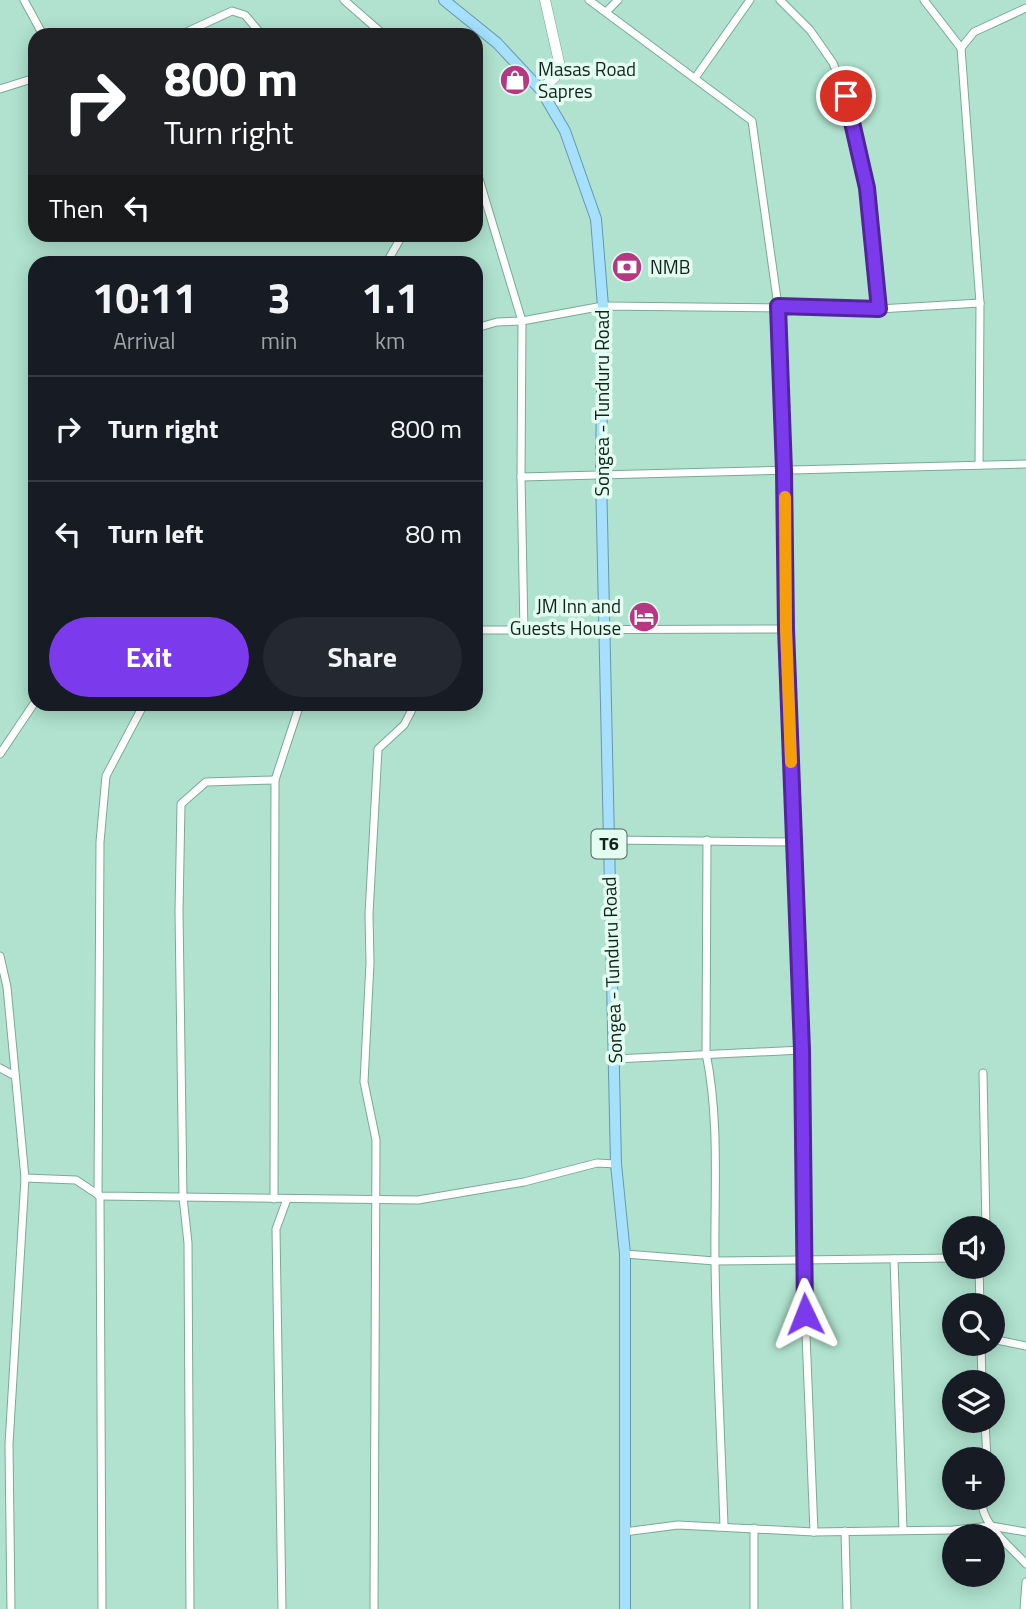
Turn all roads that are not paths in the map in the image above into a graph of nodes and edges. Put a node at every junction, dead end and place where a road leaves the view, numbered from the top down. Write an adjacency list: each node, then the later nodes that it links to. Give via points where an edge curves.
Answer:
1 (24, 0): 12 (street)
2 (344, 0): 15 (street)
3 (444, 0): 16 (highway, T6)
4 (545, 0): 22 (main road, via 559,62 555,77)
5 (589, 0): 11 (street)
6 (618, 0): 11 (street)
7 (750, 0): 19 (street)
8 (779, 0): 27 (street, via 810,30 833,63 846,96 867,188)
9 (924, 0): 18 (street)
10 (1026, 8): 18 (street, via 974,32)
11 (606, 12): 19 (street)
12 (39, 28)
13 (195, 28): 14 (street, via 232,11 245,15)
14 (256, 28)
15 (376, 28)
16 (479, 28)
17 (483, 32): 22 (highway, T6)
18 (961, 48): 24 (street)
19 (695, 78): 26 (street, via 752,121)
20 (28, 80): 21 (street)
21 (0, 89)
22 (541, 90): 25 (highway, Songea - Tunduru Road / T6, via 565,131 596,219)
23 (483, 192): 28 (street)
24 (980, 303): 27 (street); 30 (street)
25 (603, 306): 26 (street); 28 (street); 33 (highway, Songea - Tunduru Road / T6)
26 (778, 306): 27 (street); 32 (street)
27 (879, 309)
28 (522, 321): 29 (street); 34 (street)
29 (483, 326)
30 (979, 465): 31 (street); 32 (street)
31 (1024, 465)
32 (784, 471): 33 (street); 35 (street)
33 (601, 474): 34 (street); 37 (highway, Songea - Tunduru Road / T6)
34 (521, 477): 38 (street)
35 (786, 629): 37 (street); 47 (street)
36 (483, 630): 38 (street)
37 (605, 630): 38 (street); 45 (highway, Songea - Tunduru Road / T6)
38 (524, 631)
39 (29, 711): 43 (street)
40 (140, 711): 58 (street, via 106,776 100,842)
41 (298, 711): 44 (street)
42 (411, 711): 62 (street, via 404,725 378,749 377,762 364,1082 376,1140)
43 (0, 754)
44 (275, 780): 59 (street, via 206,782 181,804); 60 (street)
45 (609, 840): 46 (street); 52 (highway, Songea - Tunduru Road / T6)
46 (707, 840): 47 (street); 51 (street)
47 (794, 842): 50 (street)
48 (0, 956): 49 (street)
49 (3, 984): 55 (street)
50 (802, 1050): 51 (street); 67 (street)
51 (706, 1053): 52 (street); 68 (street, via 716,1119)
52 (615, 1059): 56 (highway, Songea - Tunduru Road / T6)
53 (0, 1068): 55 (street)
54 (983, 1073): 63 (street)
55 (15, 1076): 57 (street)
56 (616, 1164): 62 (street, via 597,1163 524,1182 418,1200); 64 (highway, Songea - Tunduru Road / T6)
57 (25, 1178): 58 (street, via 76,1180); 83 (street, via 9,1444)
58 (99, 1195): 59 (street); 84 (street)
59 (183, 1197): 60 (street); 85 (street, via 188,1243)
60 (274, 1199): 61 (street)
61 (287, 1199): 62 (street); 86 (street, via 276,1228)
62 (375, 1199): 87 (street)
63 (986, 1216)
64 (625, 1254): 68 (street); 77 (highway, Songea - Tunduru Road / T6)
65 (942, 1258): 66 (street)
66 (894, 1259): 67 (street); 75 (street)
67 (803, 1260): 68 (street); 78 (street)
68 (715, 1261): 71 (street)
69 (1005, 1342): 70 (street)
70 (1026, 1346)
71 (724, 1527): 72 (street); 77 (street, via 678,1525)
72 (754, 1528): 78 (street); 89 (street)
73 (942, 1528): 75 (street)
74 (1005, 1528): 79 (street)
75 (903, 1530): 76 (street)
76 (845, 1531): 78 (street); 90 (street)
77 (624, 1532): 88 (highway, Songea - Tunduru Road / T6)
78 (814, 1532)
79 (1026, 1532)
80 (1005, 1541): 81 (street)
81 (1026, 1564)
82 (1026, 1582): 91 (street)
83 (11, 1609)
84 (102, 1609)
85 (190, 1609)
86 (282, 1609)
87 (374, 1609)
88 (625, 1609)
89 (754, 1609)
90 (847, 1609)
91 (1024, 1609)

